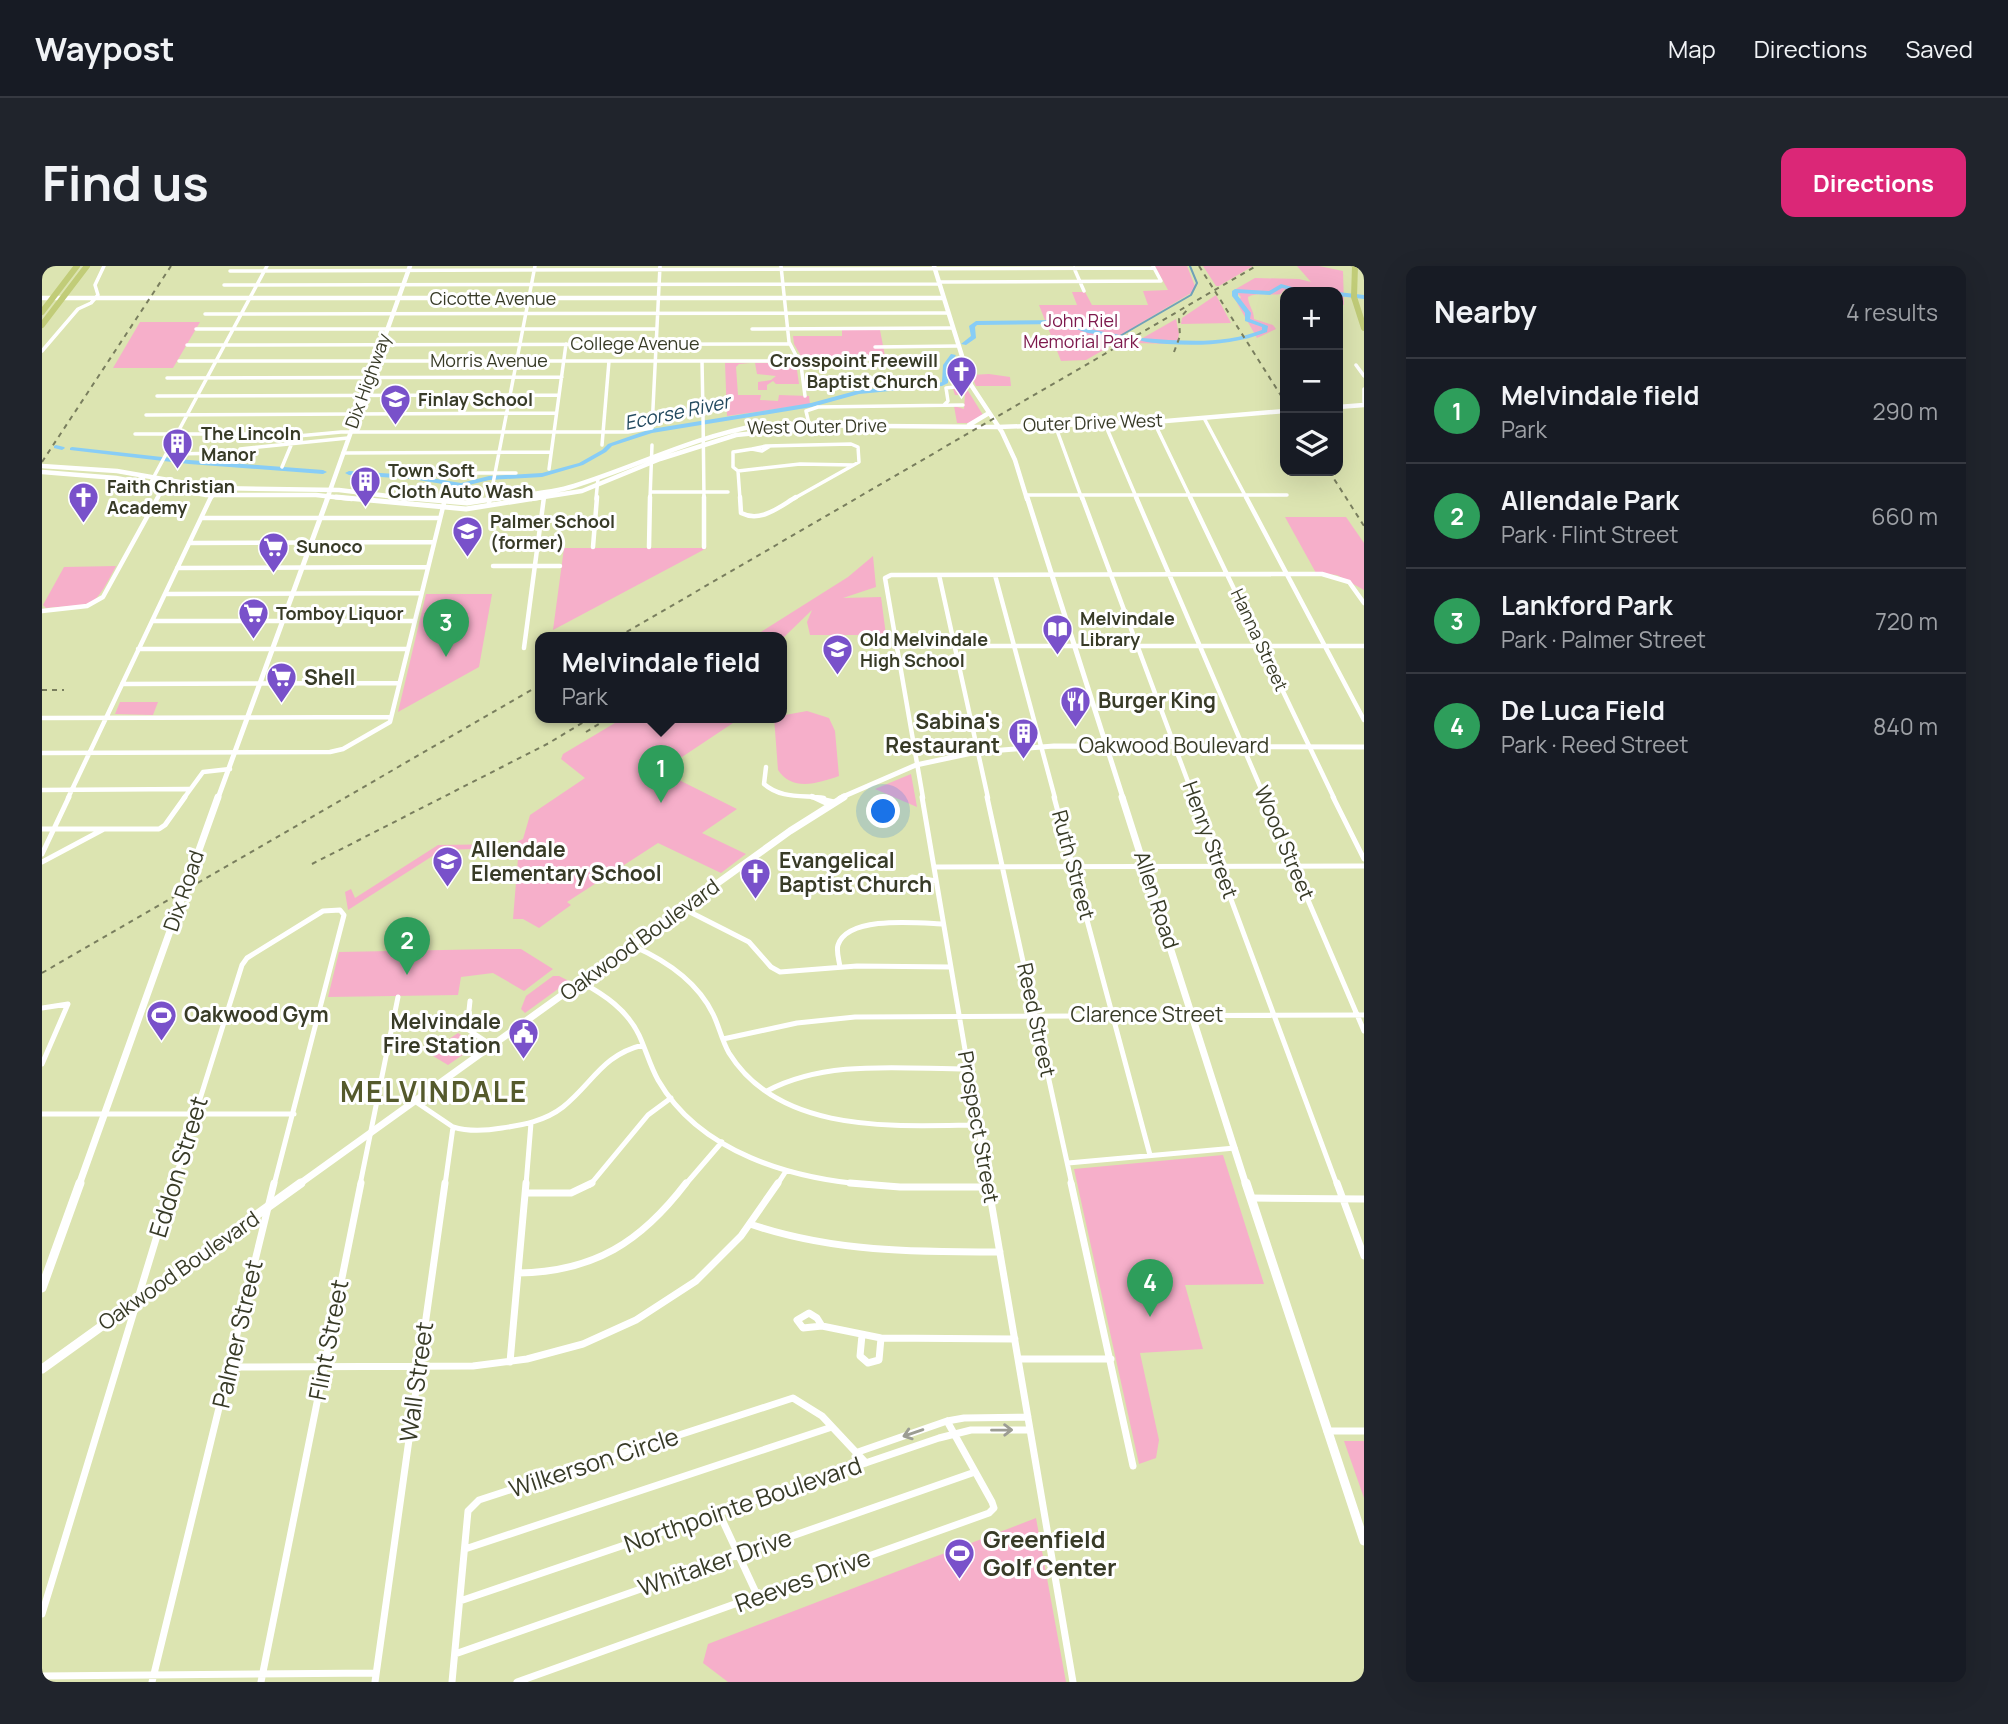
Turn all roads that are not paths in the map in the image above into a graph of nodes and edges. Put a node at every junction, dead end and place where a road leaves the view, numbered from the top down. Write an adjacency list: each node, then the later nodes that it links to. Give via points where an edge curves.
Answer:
1 (78, 266): 31 (highway)
2 (87, 266): 39 (highway)
3 (104, 266): 24 (street, via 95,285)
4 (1355, 266): 42 (highway, via 1354,295)
5 (1074, 267): 6 (street); 12 (street); 14 (street)
6 (1154, 267): 14 (street, via 1160,281)
7 (265, 268): 8 (street); 13 (street); 18 (street)
8 (408, 268): 9 (street); 19 (main road, Dix Highway)
9 (535, 268): 10 (street); 20 (street)
10 (659, 268): 11 (street); 21 (street)
11 (781, 268): 12 (street); 16 (street)
12 (934, 268): 15 (main road, Allen Road)
13 (230, 271)
14 (1080, 282): 15 (street); 22 (street)
15 (939, 283): 16 (street); 30 (main road, Allen Road)
16 (783, 284): 21 (street); 29 (street)
17 (224, 285): 18 (street)
18 (256, 285): 19 (street); 25 (street)
19 (402, 285): 20 (street); 26 (main road, Dix Highway)
20 (531, 285): 21 (street); 27 (street)
21 (659, 285): 28 (street)
22 (1084, 291)
23 (42, 298): 24 (main road, Cicotte Avenue)
24 (96, 298): 25 (main road, Cicotte Avenue); 58 (street, via 78,309)
25 (249, 299): 26 (main road, Cicotte Avenue); 35 (street)
26 (397, 299): 27 (main road, Cicotte Avenue); 36 (main road, Dix Highway)
27 (528, 299): 28 (main road, Cicotte Avenue); 37 (street)
28 (658, 299): 29 (main road, Cicotte Avenue); 38 (street)
29 (784, 299): 30 (main road, Cicotte Avenue); 32 (street)
30 (944, 299): 33 (main road, Allen Road)
31 (42, 312)
32 (786, 313): 33 (street); 38 (street); 40 (street)
33 (948, 313): 41 (main road, Allen Road)
34 (205, 314): 35 (street)
35 (240, 314): 36 (street); 44 (street)
36 (392, 314): 37 (street); 45 (main road, Dix Highway)
37 (525, 314): 38 (street); 46 (street)
38 (658, 314): 47 (street)
39 (42, 325)
40 (788, 328): 41 (street); 48 (street); 52 (street)
41 (953, 328): 56 (main road, Allen Road)
42 (1364, 328)
43 (196, 329): 44 (street)
44 (232, 329): 45 (street); 54 (street)
45 (387, 329): 46 (street); 55 (main road, Dix Highway)
46 (523, 329): 47 (street); 49 (street)
47 (657, 329): 51 (street)
48 (752, 329)
49 (519, 344): 50 (street, College Avenue); 55 (street, College Avenue); 62 (street)
50 (566, 344): 51 (street, College Avenue); 63 (street)
51 (657, 344): 52 (street, College Avenue); 65 (street)
52 (789, 344): 67 (street)
53 (187, 345): 54 (street, College Avenue)
54 (223, 345): 55 (street, College Avenue); 60 (street)
55 (381, 345): 61 (main road, Dix Highway)
56 (958, 346): 57 (street); 77 (main road, Allen Road)
57 (875, 347)
58 (42, 351)
59 (179, 361): 60 (street, Morris Avenue)
60 (215, 361): 61 (street, Morris Avenue); 72 (street)
61 (375, 361): 62 (street, Morris Avenue); 73 (main road, Dix Highway)
62 (516, 361): 63 (street, Morris Avenue); 74 (street)
63 (564, 361): 64 (street, Morris Avenue); 71 (street)
64 (609, 361): 65 (street, Morris Avenue); 106 (street)
65 (656, 361): 66 (street, Morris Avenue); 106 (street, via 652,428)
66 (702, 361): 67 (street, Morris Avenue); 112 (street)
67 (801, 363): 68 (street, Morris Avenue); 78 (street)
68 (938, 365)
69 (1356, 365): 70 (street)
70 (1364, 376)
71 (562, 377): 74 (street); 80 (street)
72 (206, 378): 73 (street); 75 (street); 82 (street)
73 (369, 378): 74 (street); 83 (main road, Dix Highway)
74 (513, 378): 84 (street)
75 (167, 379)
76 (936, 383): 78 (street)
77 (971, 385): 87 (street, via 946,387 948,403); 91 (main road, Allen Road)
78 (804, 386): 85 (street)
79 (1364, 392): 86 (street)
80 (559, 395): 84 (street); 95 (street)
81 (157, 396): 82 (street)
82 (197, 396): 83 (street); 92 (street)
83 (363, 396): 84 (street); 93 (main road, Dix Highway)
84 (509, 396): 94 (street)
85 (805, 396)
86 (1364, 403): 89 (main road)
87 (943, 405): 88 (street); 102 (street, via 828,406 806,412)
88 (963, 405)
89 (1343, 406)
90 (1280, 411): 97 (main road, Outer Drive West)
91 (989, 412): 103 (main road); 104 (main road, Allen Road)
92 (186, 414): 93 (street); 96 (street); 107 (street)
93 (356, 414): 94 (street); 111 (main road, Dix Highway)
94 (505, 414): 95 (street); 108 (street)
95 (556, 414): 109 (street)
96 (146, 415)
97 (1204, 418): 98 (main road, Outer Drive West); 152 (street)
98 (1154, 422): 99 (main road, Outer Drive West); 151 (street, Hanna Street)
99 (1105, 424): 101 (main road, Outer Drive West); 150 (street, Wood Street)
100 (901, 425): 102 (main road, West Outer Drive); 103 (main road, Outer Drive West)
101 (1055, 425): 104 (main road, Outer Drive West); 149 (street, Henry Street)
102 (809, 426): 105 (main road, West Outer Drive); 112 (main road, West Outer Drive, via 755,426)
103 (966, 427): 104 (main road, Outer Drive West)
104 (998, 427): 148 (main road, Allen Road, via 1011,449)
105 (766, 430): 112 (main road, West Outer Drive); 116 (street)
106 (603, 432): 109 (street); 114 (street)
107 (176, 433): 110 (street); 111 (street, via 276,438); 122 (street)
108 (502, 433): 109 (street); 111 (street); 118 (street)
109 (554, 433): 119 (street)
110 (135, 434)
111 (349, 435): 113 (street); 120 (main road, Dix Highway)
112 (702, 442): 121 (main road, West Outer Drive); 124 (main road, West Outer Drive); 146 (street)
113 (292, 443): 117 (street); 127 (street)
114 (602, 444)
115 (652, 444): 121 (street)
116 (768, 446): 125 (street, via 851,444 858,447); 129 (street, via 762,451 733,452 733,467)
117 (238, 451): 122 (street); 123 (street)
118 (498, 452): 119 (street); 120 (street); 134 (street)
119 (550, 452): 128 (street)
120 (343, 453): 142 (main road, Dix Highway)
121 (652, 455): 124 (street); 136 (main road, West Outer Drive)
122 (164, 457): 137 (street)
123 (233, 462)
124 (652, 462): 139 (main road, West Outer Drive); 144 (street)
125 (855, 465): 129 (street, via 800,464); 129 (street, via 756,518 742,515)
126 (42, 466): 131 (main road, West Outer Drive)
127 (282, 467)
128 (549, 469)
129 (738, 471)
130 (42, 472): 135 (main road, West Outer Drive)
131 (127, 473): 135 (main road); 137 (main road, West Outer Drive)
132 (421, 473): 134 (street)
133 (516, 473): 134 (street)
134 (493, 477): 156 (street)
135 (116, 478): 137 (main road, West Outer Drive)
136 (598, 478): 139 (street); 154 (main road, West Outer Drive)
137 (151, 481): 138 (main road, West Outer Drive); 140 (main road, West Outer Drive)
138 (164, 486): 147 (main road, West Outer Drive); 184 (street, via 103,597 87,606)
139 (598, 486): 154 (main road, West Outer Drive); 164 (street)
140 (219, 489): 141 (main road, West Outer Drive); 147 (street)
141 (272, 492): 142 (main road, West Outer Drive); 147 (main road, West Outer Drive)
142 (329, 492): 143 (main road, West Outer Drive); 155 (main road, West Outer Drive); 159 (main road, Dix Road)
143 (352, 492): 155 (main road); 157 (main road, West Outer Drive)
144 (651, 492): 146 (street); 165 (street)
145 (728, 492): 146 (street)
146 (704, 493): 166 (street)
147 (213, 495): 158 (street)
148 (1026, 495): 149 (street); 178 (main road, Allen Road)
149 (1081, 495): 150 (street); 173 (street, Henry Street)
150 (1135, 495): 151 (street); 179 (street, Wood Street)
151 (1190, 495): 152 (street); 174 (street, Hanna Street)
152 (1245, 495): 153 (street); 175 (street)
153 (1287, 495)
154 (544, 496): 156 (main road, West Outer Drive); 168 (street)
155 (346, 497): 157 (main road, West Outer Drive)
156 (489, 504): 157 (main road, West Outer Drive)
157 (443, 506): 160 (street)
158 (201, 518): 159 (street); 163 (street)
159 (321, 518): 160 (street); 161 (main road, Dix Road)
160 (439, 519): 162 (street)
161 (312, 542): 162 (street); 163 (street); 170 (main road, Dix Road)
162 (433, 542): 171 (street)
163 (189, 543): 172 (street)
164 (593, 547)
165 (649, 547)
166 (704, 547)
167 (494, 566): 168 (street)
168 (535, 566): 169 (street); 197 (street)
169 (560, 566)
170 (303, 567): 171 (street); 172 (street); 180 (main road, Dix Road)
171 (427, 567): 181 (street)
172 (177, 568): 182 (street)
173 (1110, 574): 178 (street); 179 (street); 192 (street, Henry Street)
174 (1228, 574): 175 (street); 179 (street); 194 (street, Hanna Street)
175 (1287, 574): 183 (street, via 1341,578 1352,584); 195 (street)
176 (939, 575): 177 (street); 188 (street, Prospect Street, via 885,578); 189 (street, Reed Street)
177 (995, 575): 178 (street); 190 (street, Ruth Street)
178 (1051, 575): 191 (main road, Allen Road)
179 (1169, 575): 193 (street, Wood Street)
180 (294, 593): 181 (street); 182 (street); 186 (main road, Dix Road)
181 (421, 593): 187 (street)
182 (165, 594): 185 (street)
183 (1364, 603)
184 (42, 611)
185 (152, 621): 186 (street); 198 (street)
186 (284, 621): 187 (street); 199 (main road, Dix Road)
187 (414, 621): 200 (street)
188 (895, 646): 189 (street); 219 (street, Prospect Street)
189 (954, 646): 190 (street); 218 (street, Reed Street)
190 (1014, 646): 191 (street); 209 (street, Ruth Street)
191 (1074, 646): 192 (street); 210 (main road, Allen Road)
192 (1137, 646): 193 (street); 211 (street, Henry Street)
193 (1199, 646): 194 (street); 212 (street, Wood Street)
194 (1262, 646): 195 (street); 213 (street, Hanna Street)
195 (1325, 646): 196 (street); 208 (street)
196 (1364, 646)
197 (523, 648)
198 (138, 649): 199 (street); 203 (street)
199 (274, 649): 200 (street); 201 (main road, Dix Road)
200 (407, 649): 202 (street)
201 (261, 683): 202 (street); 203 (street); 207 (main road, Dix Road)
202 (399, 683): 204 (street)
203 (122, 684): 206 (street)
204 (391, 717): 207 (street); 217 (street, via 390,722 336,751)
205 (42, 718): 206 (street)
206 (106, 718): 207 (street); 216 (street)
207 (248, 718): 217 (main road, Dix Road)
208 (1364, 720)
209 (1041, 746): 210 (main road, Oakwood Boulevard); 218 (main road, Oakwood Boulevard); 232 (street, Ruth Street)
210 (1106, 746): 211 (main road, Oakwood Boulevard); 233 (main road, Allen Road)
211 (1175, 746): 212 (main road, Oakwood Boulevard); 238 (street, Henry Street)
212 (1241, 746): 213 (main road, Oakwood Boulevard); 234 (street, Wood Street)
213 (1308, 746): 214 (main road, Oakwood Boulevard); 230 (street, Hanna Street)
214 (1364, 747)
215 (42, 752): 216 (street)
216 (90, 752): 217 (street); 224 (street)
217 (236, 752): 221 (main road, Dix Road)
218 (977, 752): 219 (main road, Oakwood Boulevard); 237 (street, Reed Street)
219 (916, 765): 225 (main road, Oakwood Boulevard); 236 (street, Prospect Street)
220 (765, 767): 225 (street, via 768,789)
221 (230, 769): 222 (street, via 205,771); 267 (main road, Dix Road)
222 (189, 789): 224 (street); 228 (street, via 159,829)
223 (42, 790): 224 (street)
224 (72, 790): 227 (street)
225 (832, 803): 242 (main road, Oakwood Boulevard)
226 (42, 829): 227 (street)
227 (54, 829): 228 (street); 229 (street)
228 (105, 829): 231 (street)
229 (42, 854)
230 (1364, 859)
231 (42, 862)
232 (1073, 866): 233 (street); 237 (street); 252 (street, Ruth Street)
233 (1145, 866): 238 (street); 251 (main road, Allen Road)
234 (1294, 866): 235 (street); 238 (street); 254 (street, Wood Street)
235 (1364, 866)
236 (934, 867): 237 (street); 240 (street, Prospect Street)
237 (1003, 867): 255 (street, Reed Street)
238 (1219, 867): 253 (street, Henry Street)
239 (924, 881): 240 (street)
240 (936, 881): 243 (street, Prospect Street)
241 (337, 909): 268 (street, Palmer Street, via 344,915); 269 (street, Eddon Street, via 323,911 244,960)
242 (684, 909): 244 (main road, Oakwood Boulevard); 245 (street, via 749,942 775,971)
243 (943, 924): 245 (street, via 860,926 839,943); 246 (street, Prospect Street)
244 (633, 946): 247 (main road, Oakwood Boulevard); 258 (street, via 665,962 691,985 710,1010)
245 (840, 967): 246 (street)
246 (951, 967): 256 (street, Prospect Street)
247 (581, 982): 259 (street, via 620,1009); 260 (main road, Oakwood Boulevard)
248 (398, 998): 273 (street, Flint Street)
249 (470, 1001): 260 (street, via 467,1029)
250 (42, 1008): 261 (street, via 68,1004)
251 (1192, 1014): 252 (street, Clarence Street); 253 (street, Clarence Street); 275 (main road, Allen Road)
252 (1112, 1015): 255 (street, Clarence Street); 276 (street, Ruth Street)
253 (1275, 1015): 254 (street, Clarence Street); 282 (street, Henry Street)
254 (1360, 1015): 257 (street, Wood Street)
255 (1035, 1016): 256 (street, Clarence Street); 277 (street, Reed Street)
256 (959, 1017): 258 (street, Clarence Street, via 823,1019); 262 (street, Prospect Street)
257 (1364, 1031)
258 (723, 1039): 263 (street, via 740,1068)
259 (643, 1045): 264 (street); 270 (street, via 611,1056 564,1106)
260 (493, 1046): 265 (main road, Oakwood Boulevard)
261 (42, 1064)
262 (968, 1069): 263 (street, via 842,1071 790,1080); 271 (street, Prospect Street)
263 (768, 1091): 271 (street, via 803,1110 850,1122)
264 (671, 1098): 274 (street); 280 (street, via 648,1115 589,1186 571,1192)
265 (416, 1101): 272 (street); 273 (main road, Oakwood Boulevard)
266 (42, 1114): 267 (street)
267 (104, 1114): 269 (street); 289 (main road, Dix Road)
268 (294, 1114): 269 (street); 284 (street, Palmer Street)
269 (196, 1115): 290 (street, Eddon Street)
270 (531, 1123): 272 (street, via 497,1129); 280 (street)
271 (978, 1125): 279 (street, Prospect Street)
272 (453, 1127): 302 (street, Wall Street)
273 (372, 1134): 284 (main road, Oakwood Boulevard); 300 (street, Flint Street)
274 (722, 1142): 278 (street); 288 (street, via 660,1214 627,1242 574,1268)
275 (1235, 1148): 276 (street); 281 (main road, Allen Road)
276 (1150, 1155): 277 (street)
277 (1068, 1163): 297 (street, Reed Street)
278 (786, 1171): 279 (street, via 866,1186); 285 (street)
279 (989, 1187): 286 (street, Prospect Street)
280 (526, 1193): 288 (street)
281 (1251, 1198): 282 (street); 308 (main road, Allen Road)
282 (1342, 1199): 283 (street); 287 (street, Henry Street)
283 (1364, 1199)
284 (270, 1206): 290 (main road, Oakwood Boulevard); 301 (street, Palmer Street)
285 (750, 1224): 286 (street, via 803,1242 851,1250); 299 (street, via 709,1270 650,1312 583,1343)
286 (1000, 1252): 294 (street, Prospect Street)
287 (1364, 1256)
288 (518, 1273): 299 (street)
289 (42, 1288)
290 (137, 1300): 298 (main road, Oakwood Boulevard); 321 (street, Eddon Street)
291 (822, 1326): 292 (street)
292 (862, 1335): 293 (street); 293 (street, via 860,1356 868,1363 879,1360)
293 (881, 1338): 294 (street)
294 (1015, 1339): 296 (street, Prospect Street)
295 (42, 1359): 298 (main road)
296 (1018, 1359): 297 (street); 304 (street, Prospect Street)
297 (1111, 1359): 313 (street, Reed Street)
298 (54, 1360): 303 (main road, Oakwood Boulevard)
299 (510, 1362): 302 (street)
300 (324, 1366): 301 (street); 302 (street); 324 (street, Flint Street)
301 (231, 1367): 325 (street, Palmer Street)
302 (419, 1368): 326 (street, Wall Street)
303 (42, 1369)
304 (1028, 1417): 305 (street, Northpointe Boulevard); 307 (street, Prospect Street)
305 (947, 1422): 310 (street, Reeves Drive); 311 (street, Northpointe Boulevard, one-way to 311)
306 (832, 1427): 311 (street, Wilkerson Circle); 317 (street); 317 (street, Wilkerson Circle, via 807,1403 793,1398 479,1500 468,1511)
307 (1030, 1430): 310 (street, Northpointe Boulevard, one-way to 307); 329 (street, Prospect Street)
308 (1327, 1431): 309 (street); 316 (main road, Allen Road)
309 (1364, 1431)
310 (953, 1434): 312 (street, Northpointe Boulevard); 314 (street, Reeves Drive)
311 (858, 1452): 312 (street, Wilkerson Circle)
312 (866, 1463): 315 (street, Northpointe Boulevard)
313 (1133, 1466)
314 (975, 1472): 318 (street, Whitaker Drive); 319 (street, Reeves Drive, via 994,1508 981,1518)
315 (719, 1513): 318 (street); 320 (street, Northpointe Boulevard)
316 (1364, 1541)
317 (465, 1549): 320 (street, Wilkerson Circle)
318 (738, 1555): 319 (street); 322 (street, Whitaker Drive)
319 (758, 1597): 328 (street, Reeves Drive)
320 (460, 1601): 322 (street, Wilkerson Circle)
321 (42, 1614)
322 (455, 1654): 327 (street, Wilkerson Circle)
323 (42, 1676): 325 (street)
324 (262, 1677): 325 (street); 326 (street)
325 (153, 1678)
326 (375, 1678)
327 (452, 1682)
328 (517, 1682)
329 (1073, 1682)

